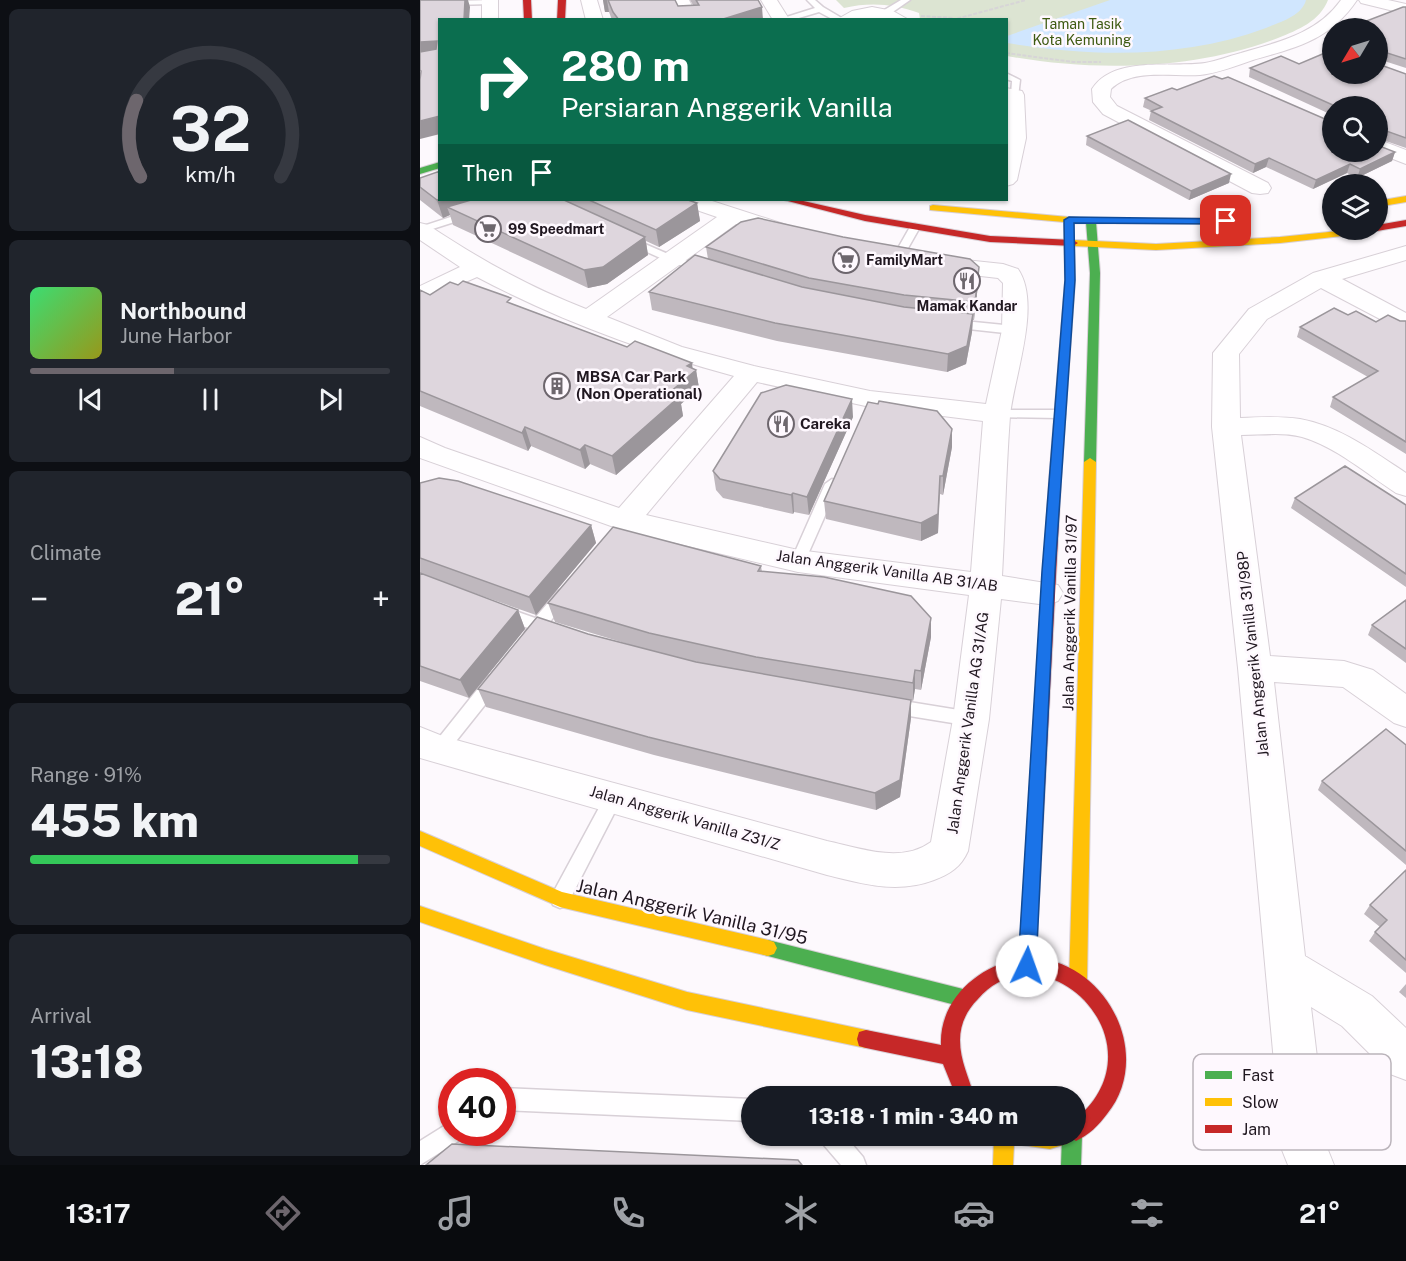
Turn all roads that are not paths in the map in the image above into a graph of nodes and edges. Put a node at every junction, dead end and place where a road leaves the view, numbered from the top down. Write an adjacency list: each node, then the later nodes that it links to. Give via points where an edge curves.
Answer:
1 (527, 0): 16 (street)
2 (562, 0): 17 (street)
3 (590, 0): 18 (street)
4 (681, 0): 19 (street)
5 (769, 0): 20 (street)
6 (811, 0): 12 (lane)
7 (906, 0): 14 (lane)
8 (1349, 0): 24 (street, via 1315,40)
9 (1367, 0): 13 (street)
10 (490, 1): 11 (lane); 15 (street)
11 (420, 4)
12 (820, 9): 21 (lane); 22 (lane)
13 (1406, 9)
14 (894, 17): 23 (street, via 861,14)
15 (490, 18)
16 (528, 18)
17 (561, 18)
18 (594, 18)
19 (690, 18)
20 (780, 18)
21 (788, 18)
22 (838, 18)
23 (848, 18)
24 (1208, 68): 26 (street); 34 (street, via 1115,78 1103,86 1102,103)
25 (1008, 76): 27 (lane, via 1016,80)
26 (1239, 82)
27 (1011, 94): 28 (street)
28 (1011, 138): 31 (street)
29 (1388, 150): 30 (street)
30 (1406, 158)
31 (1008, 163)
32 (438, 166): 33 (street)
33 (420, 171)
34 (1260, 188)
35 (1406, 199): 38 (street)
36 (693, 201): 41 (street)
37 (793, 201): 47 (street)
38 (1388, 202)
39 (924, 207): 42 (street)
40 (482, 210): 48 (lane)
41 (733, 216): 51 (street); 59 (street)
42 (1069, 220): 44 (street); 53 (street, Jalan Anggerik Vanilla 31/97)
43 (1237, 220): 44 (street)
44 (1091, 222): 54 (street, Jalan Anggerik Vanilla 31/97)
45 (1406, 223): 46 (street)
46 (1388, 226)
47 (915, 227): 52 (street); 57 (lane)
48 (420, 230): 60 (street)
49 (618, 234): 59 (lane)
50 (1322, 235): 55 (street)
51 (810, 239)
52 (990, 239): 53 (street); 58 (street)
53 (1069, 242): 54 (street); 65 (street, Jalan Anggerik Vanilla 31/97)
54 (1094, 243): 55 (street); 63 (street, Jalan Anggerik Vanilla 31/97)
55 (1156, 247): 63 (street, via 1130,254)
56 (1406, 253): 64 (street, Jalan Anggerik Vanilla 31/98P)
57 (887, 255): 70 (street, Jalan Anggerik Vanilla AG 31/AG, via 1010,274 1015,283)
58 (1043, 256)
59 (671, 260): 62 (lane); 67 (street)
60 (477, 268): 66 (street); 67 (street, via 530,296)
61 (1056, 268): 65 (street)
62 (716, 273)
63 (1095, 273): 100 (street, Jalan Anggerik Vanilla 31/97)
64 (1321, 278): 69 (street); 74 (street, Jalan Anggerik Vanilla 31/98P, via 1258,314 1226,353)
65 (1070, 280): 73 (street, Jalan Anggerik Vanilla 31/97)
66 (420, 295)
67 (590, 318): 71 (street, via 673,352)
68 (937, 322): 70 (lane)
69 (1406, 323)
70 (1014, 330): 72 (street, Jalan Anggerik Vanilla AG 31/AG)
71 (751, 373): 72 (street, via 868,404); 78 (street)
72 (997, 414): 73 (lane); 81 (street, Jalan Anggerik Vanilla AG 31/AG)
73 (1059, 414): 82 (street, Jalan Anggerik Vanilla 31/97)
74 (1226, 427): 77 (street, via 1309,430); 87 (street, Jalan Anggerik Vanilla 31/98P)
75 (425, 456): 78 (street, Jalan Anggerik Vanilla AB 31/AB)
76 (837, 474): 79 (lane)
77 (1406, 486)
78 (621, 525): 79 (street, Jalan Anggerik Vanilla AB 31/AB)
79 (798, 561): 81 (street, Jalan Anggerik Vanilla AB 31/AB)
80 (574, 582): 84 (lane)
81 (986, 586): 82 (street, Jalan Anggerik Vanilla AB 31/AB); 91 (street, Jalan Anggerik Vanilla AG 31/AG)
82 (1047, 593): 98 (street, Jalan Anggerik Vanilla 31/97)
83 (486, 606): 84 (lane)
84 (538, 626): 85 (lane); 86 (lane)
85 (561, 632)
86 (524, 644)
87 (1255, 668): 90 (street, via 1344,674 1361,680); 99 (street, Jalan Anggerik Vanilla 31/98P)
88 (502, 670): 92 (lane)
89 (871, 703): 91 (lane)
90 (1406, 713)
91 (971, 719): 95 (street, Jalan Anggerik Vanilla AG 31/AG)
92 (429, 746): 93 (street, Jalan Anggerik Vanilla Z31/Z)
93 (613, 798): 95 (street, Jalan Anggerik Vanilla Z31/Z, via 827,858 880,868 906,870 925,866); 96 (lane)
94 (420, 838): 96 (street, Jalan Anggerik Vanilla 31/95)
95 (949, 851)
96 (560, 899): 101 (street, Jalan Anggerik Vanilla 31/95)
97 (420, 914): 103 (street, via 687,1001)
98 (1027, 966): 100 (street, via 1062,974); 101 (street, via 1003,970 981,981)
99 (1287, 968): 102 (street, Jalan Anggerik Vanilla 31/98P); 104 (street, via 1357,1011)
100 (1078, 983): 108 (street, via 1097,1000 1111,1023 1118,1048 1118,1074 1109,1098)
101 (963, 998): 103 (street, via 949,1035)
102 (1296, 1054)
103 (949, 1056): 105 (street)
104 (1406, 1058)
105 (959, 1086)
106 (516, 1100): 107 (lane)
107 (741, 1110)
108 (1086, 1124)
109 (438, 1142): 114 (lane)
110 (839, 1146): 115 (lane)
111 (1004, 1146): 116 (street)
112 (1071, 1146): 117 (street)
113 (1305, 1150): 118 (street, Jalan Anggerik Vanilla 31/98P)
114 (420, 1154)
115 (855, 1165)
116 (1003, 1165)
117 (1071, 1165)
118 (1311, 1165)

